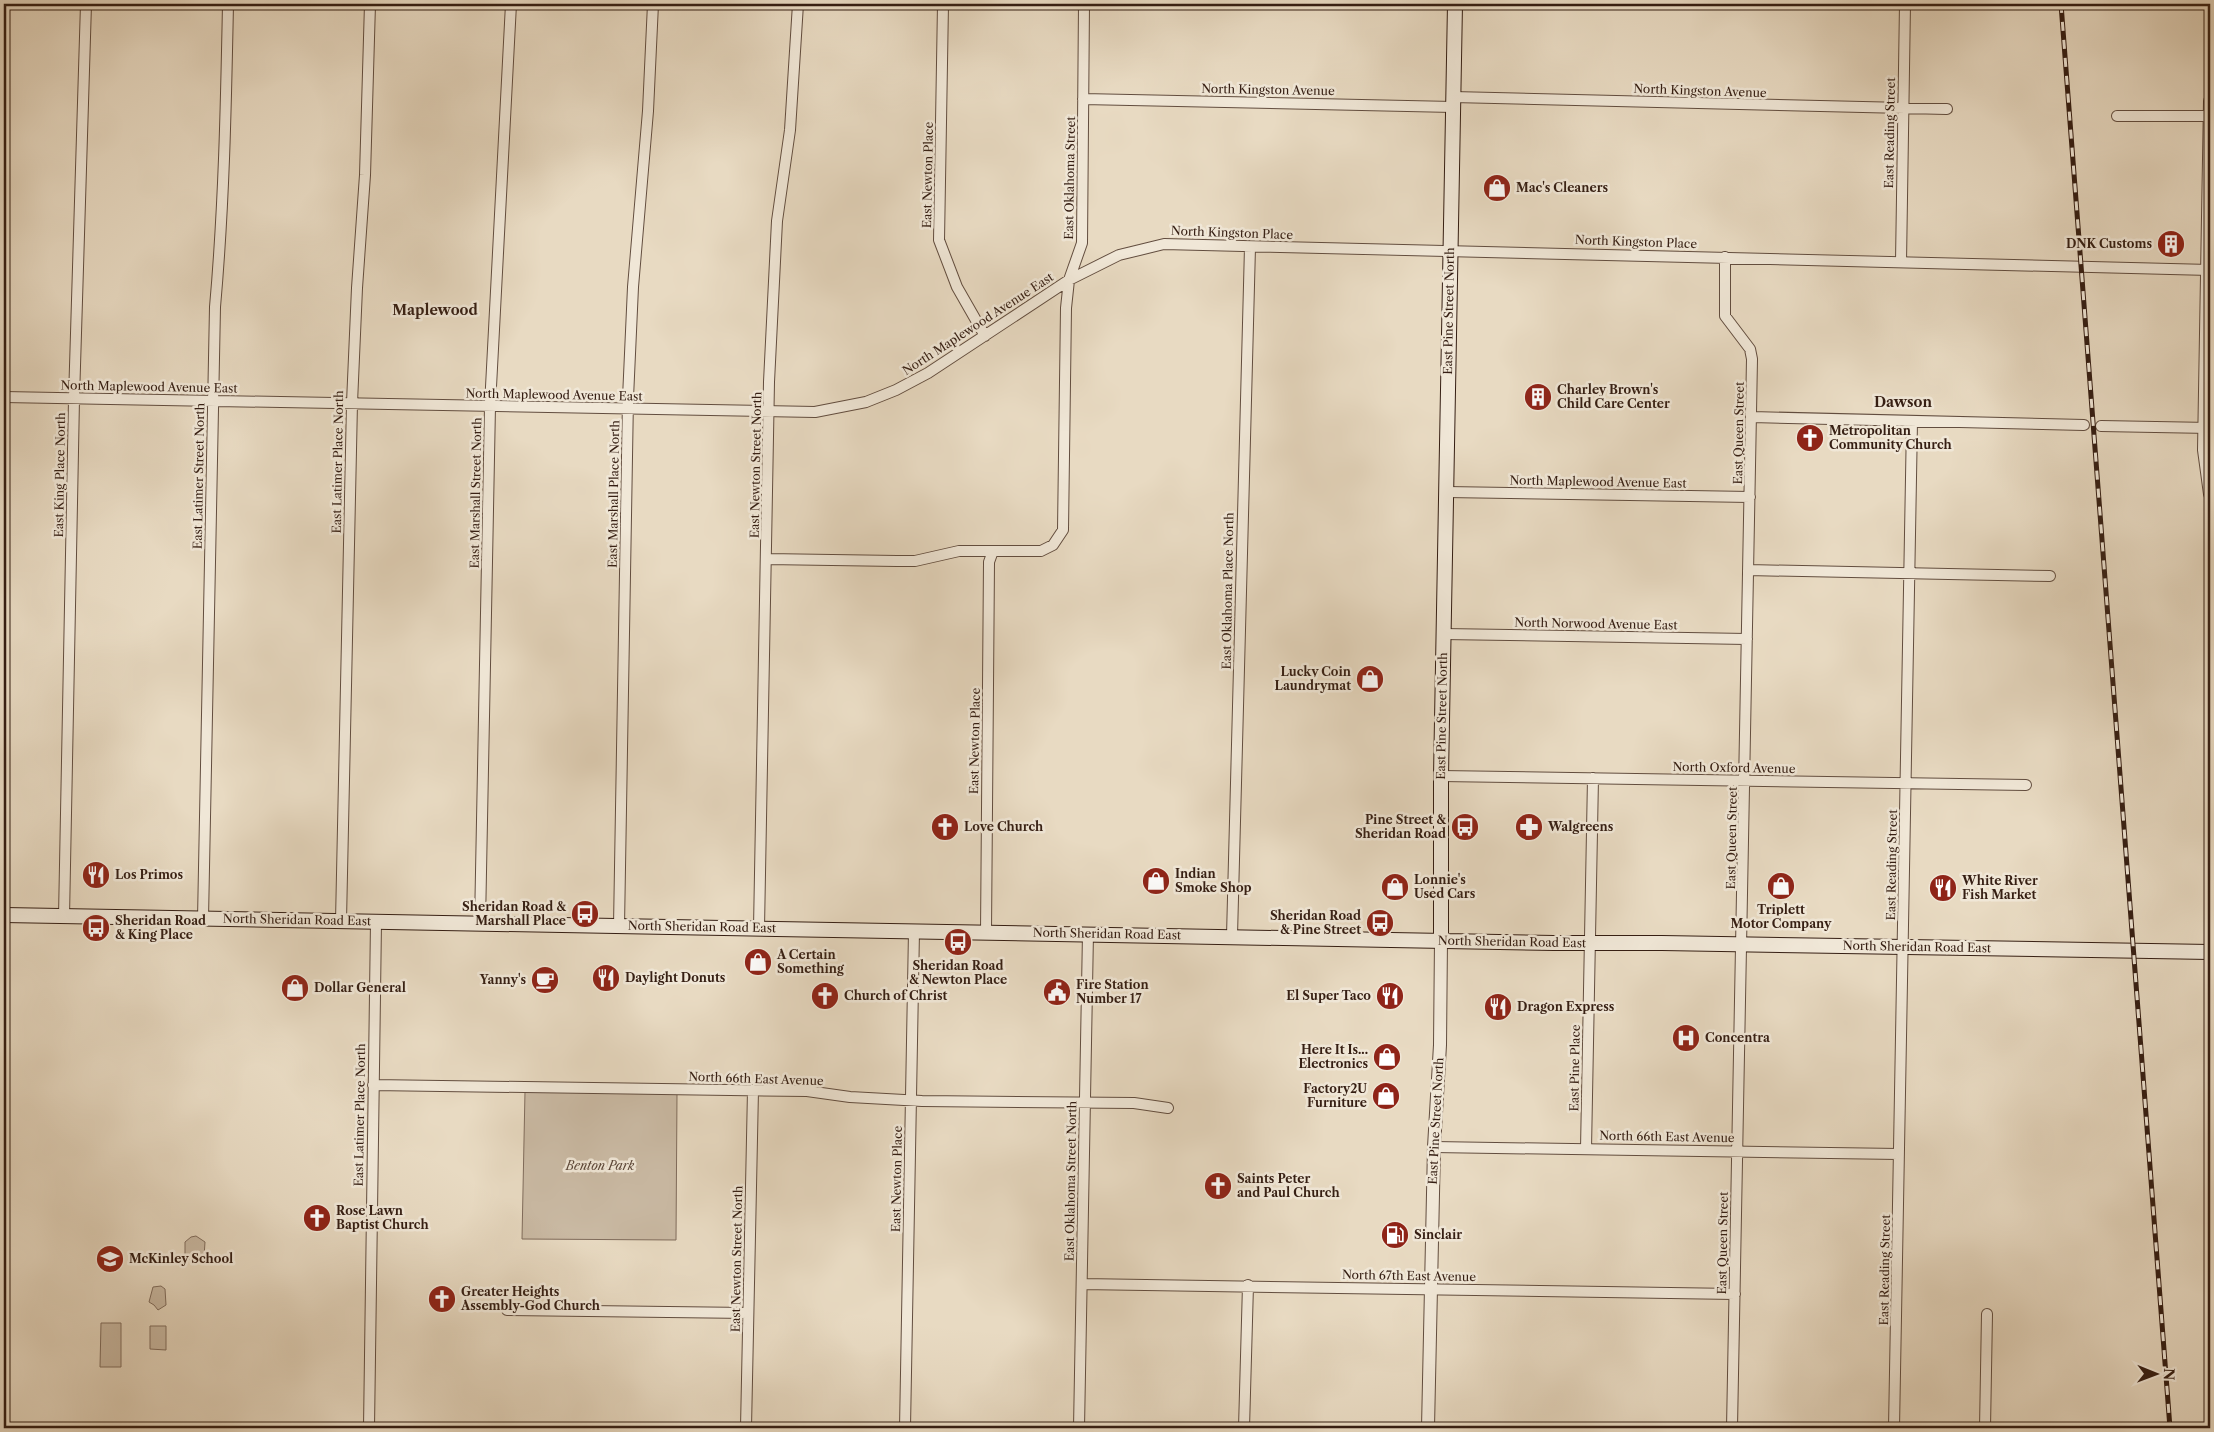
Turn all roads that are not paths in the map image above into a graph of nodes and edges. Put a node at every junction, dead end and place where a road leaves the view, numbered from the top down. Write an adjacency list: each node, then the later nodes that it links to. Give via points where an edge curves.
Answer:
1 (86, 4): 26 (street, East King Place North)
2 (228, 4): 27 (street, East Latimer Street North, via 225,155 215,307)
3 (370, 4): 28 (street, East Latimer Place North, via 365,175)
4 (511, 4): 29 (street, East Marshall Street North)
5 (653, 4): 30 (street, East Marshall Place North, via 648,111 632,288)
6 (798, 4): 31 (street, East Newton Street North, via 790,130 778,222)
7 (943, 4): 24 (street, East Newton Place, via 939,240 957,287)
8 (1084, 4): 11 (street, East Oklahoma Street)
9 (1455, 4): 13 (main road, East Pine Street North)
10 (1905, 4): 14 (street, East Reading Street)
11 (1083, 99): 13 (street, North Kingston Avenue); 23 (street, East Oklahoma Street, via 1082,242)
12 (2210, 101): 17 (street)
13 (1453, 102): 14 (street, North Kingston Avenue); 19 (main road, East Pine Street North)
14 (1903, 108): 15 (street, North Kingston Avenue); 21 (street, East Reading Street)
15 (1947, 109)
16 (2116, 116): 17 (street)
17 (2210, 116): 22 (street)
18 (1250, 247): 19 (street, North Kingston Place); 23 (street, North Kingston Place, via 1164,244 1119,255); 63 (street, East Oklahoma Place North)
19 (1451, 250): 20 (street, North Kingston Place); 37 (main road, East Pine Street North)
20 (1725, 257): 21 (street, North Kingston Place); 32 (street, East Queen Street, via 1725,316 1752,355)
21 (1901, 262): 22 (street, North Kingston Place)
22 (2209, 270): 36 (street)
23 (1069, 280): 24 (street, North Maplewood Avenue East); 40 (street, East Oklahoma Street, via 1063,530 1053,544 1041,551)
24 (985, 336): 31 (street, North Maplewood Avenue East, via 928,373 866,402 815,412)
25 (4, 397): 26 (street, North Maplewood Avenue East)
26 (74, 399): 27 (street, North Maplewood Avenue East); 53 (street, East King Place North)
27 (213, 401): 28 (street, North Maplewood Avenue East); 54 (street, East Latimer Street North)
28 (352, 403): 29 (street, North Maplewood Avenue East); 55 (street, East Latimer Place North)
29 (490, 406): 30 (street, North Maplewood Avenue East); 57 (street, East Marshall Street North)
30 (628, 409): 31 (street, North Maplewood Avenue East); 58 (street, East Marshall Place North)
31 (769, 412): 41 (street, East Newton Street North)
32 (1752, 417): 33 (street); 39 (street, East Queen Street)
33 (1912, 422): 34 (street); 43 (street, East Reading Street)
34 (2084, 425)
35 (2101, 426): 36 (street)
36 (2208, 428): 38 (street, via 2205,470)
37 (1446, 492): 39 (street, North Maplewood Avenue East); 45 (main road, East Pine Street North)
38 (2210, 494)
39 (1750, 497): 42 (street, East Queen Street)
40 (993, 551): 41 (street, via 959,551 897,561); 61 (street, East Newton Place, via 989,562)
41 (767, 559): 59 (street, East Newton Street North)
42 (1748, 570): 43 (street); 46 (street, East Queen Street)
43 (1909, 574): 44 (street); 50 (street, East Reading Street)
44 (2050, 576)
45 (1443, 634): 46 (street, North Norwood Avenue East); 47 (main road, East Pine Street North)
46 (1747, 639): 49 (street, East Queen Street)
47 (1441, 776): 48 (street, North Oxford Avenue); 64 (main road, East Pine Street North)
48 (1593, 778): 49 (street, North Oxford Avenue); 65 (street, East Pine Place)
49 (1745, 780): 50 (street, North Oxford Avenue); 66 (street, East Queen Street)
50 (1905, 784): 51 (street, North Oxford Avenue); 67 (street, East Reading Street)
51 (2026, 785)
52 (4, 916): 53 (main road, North Sheridan Road East)
53 (64, 916): 54 (main road, North Sheridan Road East)
54 (203, 919): 55 (main road, North Sheridan Road East)
55 (340, 921): 56 (main road, North Sheridan Road East)
56 (376, 922): 57 (main road, North Sheridan Road East); 69 (street, East Latimer Place North)
57 (480, 924): 58 (main road, North Sheridan Road East)
58 (619, 926): 59 (main road, North Sheridan Road East)
59 (759, 928): 60 (main road, North Sheridan Road East)
60 (914, 931): 61 (main road, North Sheridan Road East); 71 (street, East Newton Place)
61 (986, 932): 62 (main road, North Sheridan Road East)
62 (1088, 934): 63 (main road, North Sheridan Road East); 72 (street, East Oklahoma Street North)
63 (1232, 936): 64 (main road, North Sheridan Road East)
64 (1441, 940): 65 (main road, North Sheridan Road East); 74 (street, East Pine Street North, via 1440,1045)
65 (1590, 943): 66 (main road, North Sheridan Road East); 75 (street, East Pine Place)
66 (1742, 944): 67 (main road, North Sheridan Road East); 76 (street, East Queen Street)
67 (1903, 947): 68 (main road, North Sheridan Road East); 77 (street, East Reading Street)
68 (2210, 952)
69 (373, 1084): 70 (street, North 66th East Avenue); 85 (street, East Latimer Place North)
70 (753, 1090): 71 (street, North 66th East Avenue); 83 (street, East Newton Street North)
71 (911, 1099): 72 (street, North 66th East Avenue); 87 (street, East Newton Place)
72 (1085, 1103): 73 (street, North 66th East Avenue, via 1134,1103); 78 (street, East Oklahoma Street North)
73 (1168, 1108)
74 (1434, 1147): 75 (street, North 66th East Avenue); 80 (street, East Pine Street North)
75 (1586, 1149): 76 (street, North 66th East Avenue)
76 (1738, 1151): 77 (street, North 66th East Avenue); 81 (street, East Queen Street)
77 (1899, 1154): 92 (street, East Reading Street)
78 (1082, 1284): 79 (street, North 67th East Avenue); 88 (street, East Oklahoma Street North)
79 (1248, 1286): 80 (street, North 67th East Avenue); 89 (street)
80 (1431, 1289): 81 (street, North 67th East Avenue); 90 (street, East Pine Street North)
81 (1735, 1294): 91 (street, East Queen Street)
82 (507, 1310): 83 (street)
83 (748, 1313): 86 (street, East Newton Street North)
84 (1987, 1314): 93 (street)
85 (369, 1428)
86 (746, 1428)
87 (905, 1428)
88 (1079, 1428)
89 (1244, 1428)
90 (1428, 1428)
91 (1732, 1428)
92 (1894, 1428)
93 (1985, 1428)

